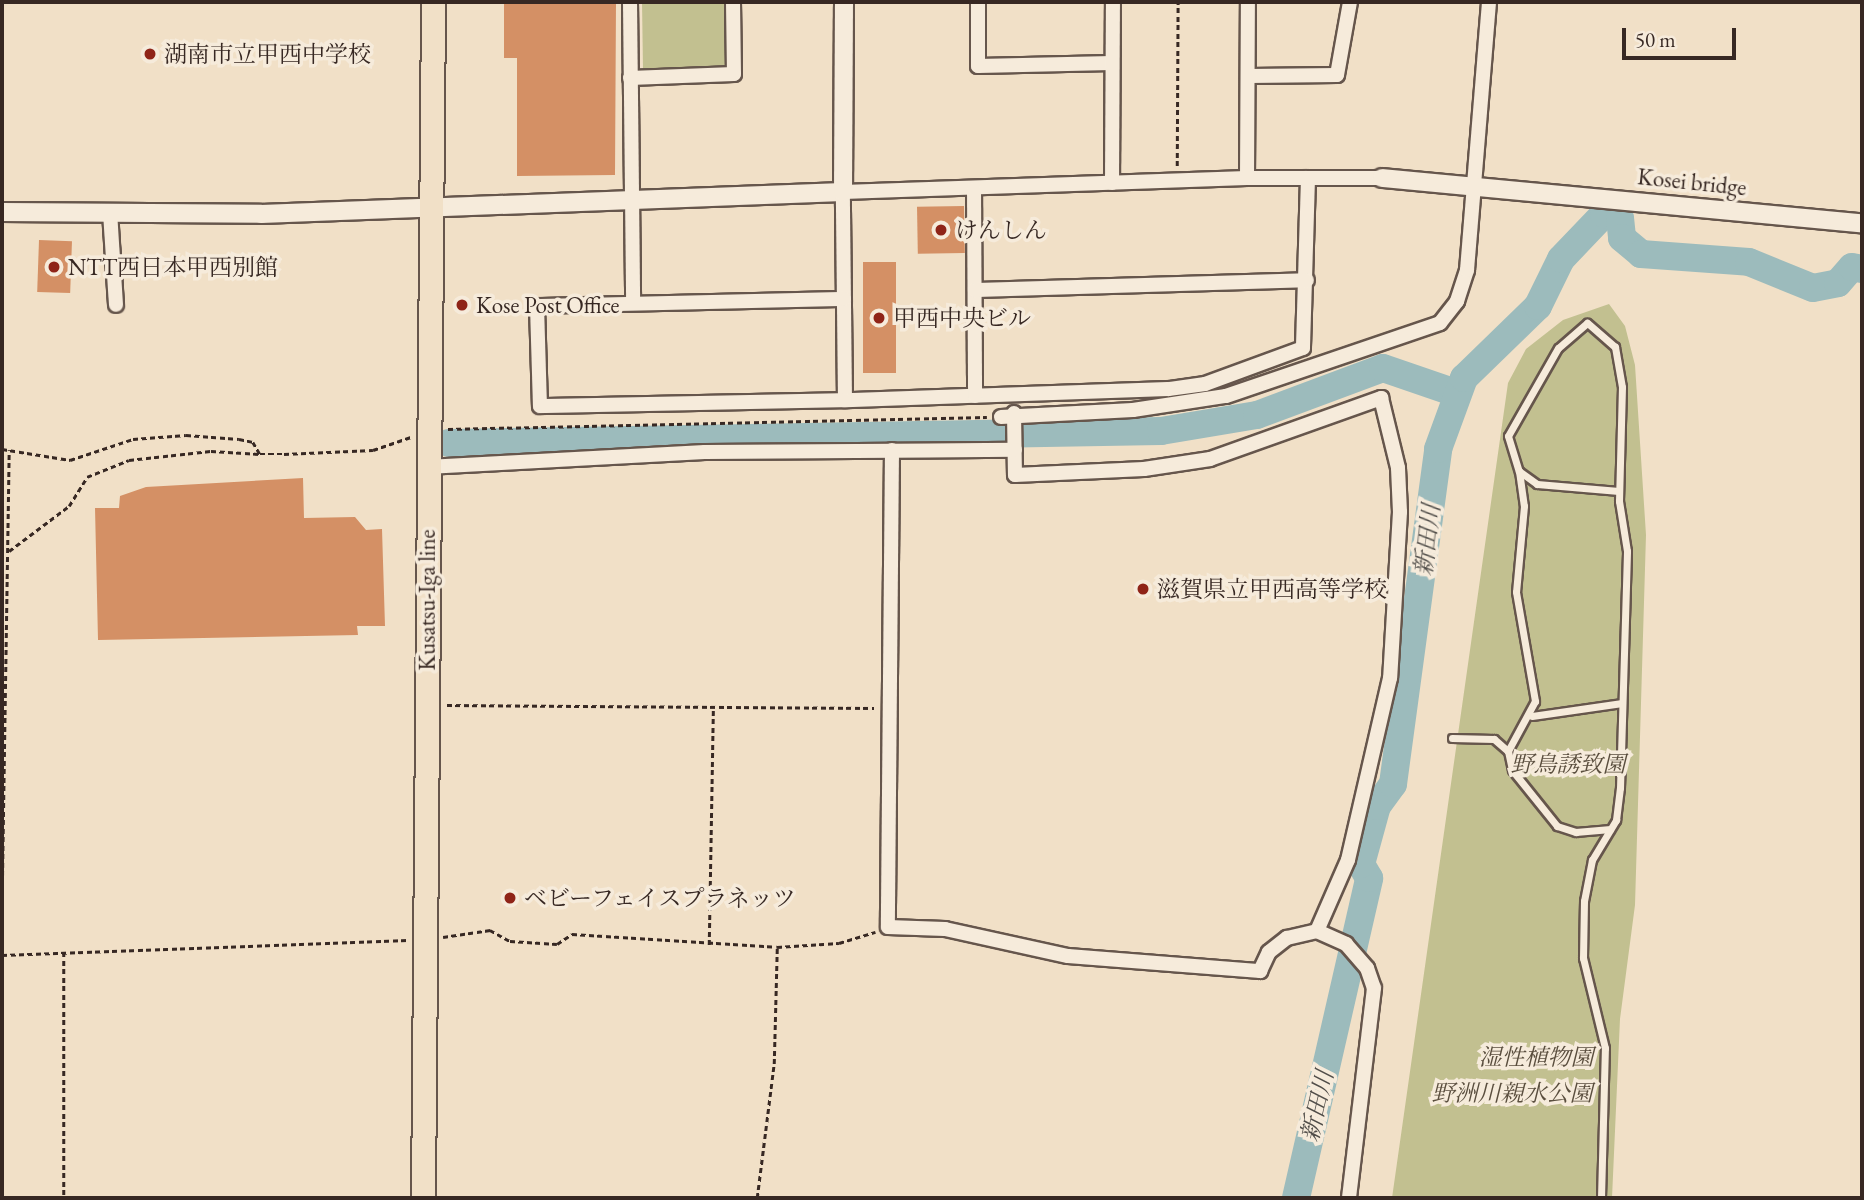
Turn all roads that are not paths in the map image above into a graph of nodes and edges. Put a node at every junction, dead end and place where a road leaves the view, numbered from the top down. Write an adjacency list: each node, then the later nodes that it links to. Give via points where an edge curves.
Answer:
1 (433, 2): 21 (main road, Kusatsu-Iga line)
2 (630, 2): 12 (street)
3 (733, 2): 12 (street, via 734,74)
4 (844, 2): 19 (street)
5 (978, 2): 10 (street, via 978,66)
6 (1113, 2): 10 (street)
7 (1248, 2): 11 (street)
8 (1350, 2): 11 (street, via 1337,75)
9 (1489, 2): 17 (street)
10 (1112, 64): 16 (street)
11 (1249, 76): 13 (street)
12 (630, 78): 20 (street)
13 (1247, 178): 14 (street); 16 (street)
14 (1308, 178): 15 (street); 25 (street)
15 (1382, 178): 17 (street, Kosei bridge)
16 (1112, 183): 18 (street)
17 (1476, 185): 24 (street, Kosei bridge); 32 (street, via 1467,271 1457,301 1440,323 1226,396 1133,410 1010,416)
18 (974, 188): 19 (street); 26 (street)
19 (843, 192): 20 (street); 27 (street)
20 (630, 200): 21 (street); 28 (street)
21 (433, 204): 23 (street, via 275,213); 34 (main road, Kusatsu-Iga line)
22 (2, 212): 23 (street)
23 (110, 212): 29 (street)
24 (1862, 223)
25 (1307, 280): 26 (street); 30 (street, via 1303,348 1205,384)
26 (975, 290): 30 (street)
27 (844, 299): 28 (street); 31 (street)
28 (633, 302): 31 (street, via 537,306 540,406)
29 (116, 305)
30 (975, 396): 31 (street)
31 (845, 400)
32 (1015, 447): 33 (street); 42 (street, via 1015,475 1144,469 1221,456 1381,398 1398,468 1400,512 1390,678 1348,860)
33 (892, 450): 34 (street); 42 (street, via 888,927 945,929 1068,957 1260,971 1269,952 1287,938)
34 (427, 464): 43 (main road, Kusatsu-Iga line)
35 (1519, 471): 36 (lane, via 1537,484); 36 (lane, via 1508,436 1517,411 1571,331 1587,323 1615,347 1622,387); 38 (lane, via 1524,506 1516,592 1532,667)
36 (1619, 491): 37 (lane, via 1627,551)
37 (1622, 703): 38 (lane); 41 (lane, via 1620,788)
38 (1532, 716): 40 (lane)
39 (1452, 738): 40 (lane, via 1494,739)
40 (1508, 751): 41 (lane, via 1528,796 1558,825 1576,832)
41 (1611, 829): 45 (lane, via 1592,860 1584,912 1583,958 1605,1048)
42 (1317, 931): 44 (street, via 1346,944 1367,968 1374,988)
43 (423, 1198)
44 (1349, 1198)
45 (1601, 1198)

